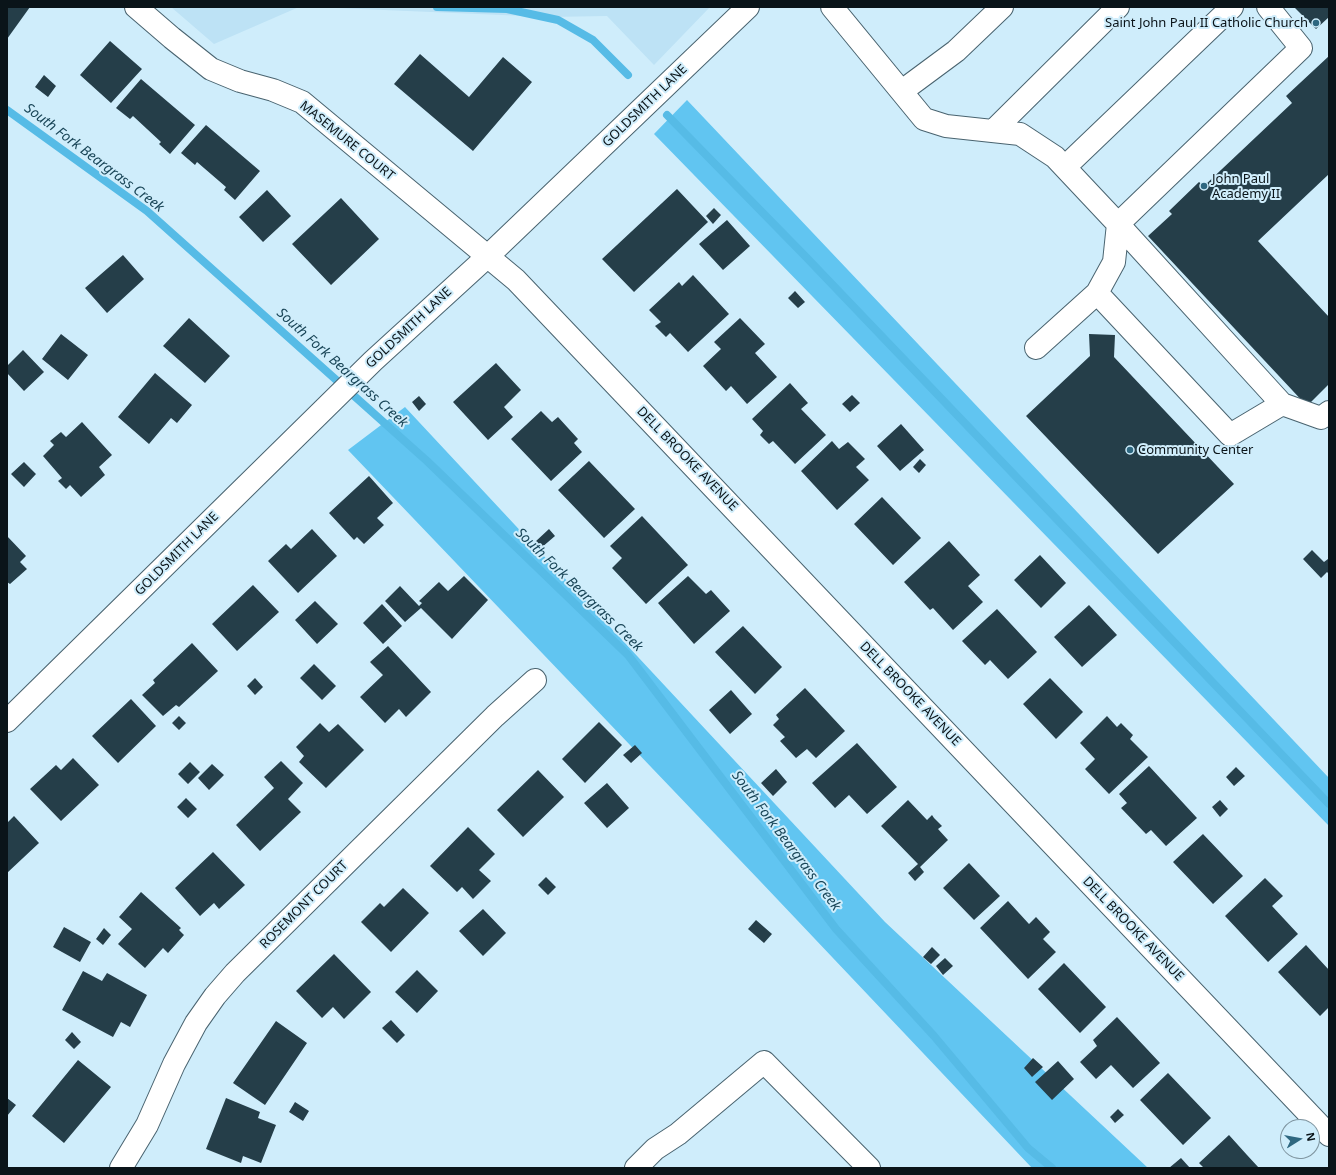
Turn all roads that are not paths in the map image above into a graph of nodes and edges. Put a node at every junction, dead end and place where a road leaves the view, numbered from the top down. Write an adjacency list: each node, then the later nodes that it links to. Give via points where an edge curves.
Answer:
1 (136, 7): 12 (street, MASEMURE COURT, via 211,69 302,102)
2 (748, 7): 12 (street, GOLDSMITH LANE)
3 (832, 7): 8 (street)
4 (1002, 7): 8 (street, via 956,51)
5 (1118, 7): 9 (street)
6 (1232, 7): 10 (street)
7 (1268, 7): 11 (street, via 1301,48)
8 (902, 91): 9 (street, via 924,119 946,126)
9 (993, 131): 10 (street, via 1020,134 1055,157)
10 (1064, 167): 11 (street)
11 (1118, 224): 13 (street, via 1114,262); 15 (street)
12 (488, 256): 18 (street, GOLDSMITH LANE, via 373,361); 19 (street, DELL BROOKE AVENUE, via 527,291)
13 (1097, 293): 14 (street); 15 (street, via 1230,435)
14 (1036, 348)
15 (1282, 404): 16 (street, via 1321,418)
16 (1329, 412)
17 (535, 680): 20 (street, ROSEMONT COURT, via 495,716 214,996 196,1023 174,1064 147,1125)
18 (7, 721)
19 (1329, 1135)
20 (121, 1168)
21 (636, 1168): 22 (street, via 655,1149 678,1134 764,1062)
22 (869, 1168)

